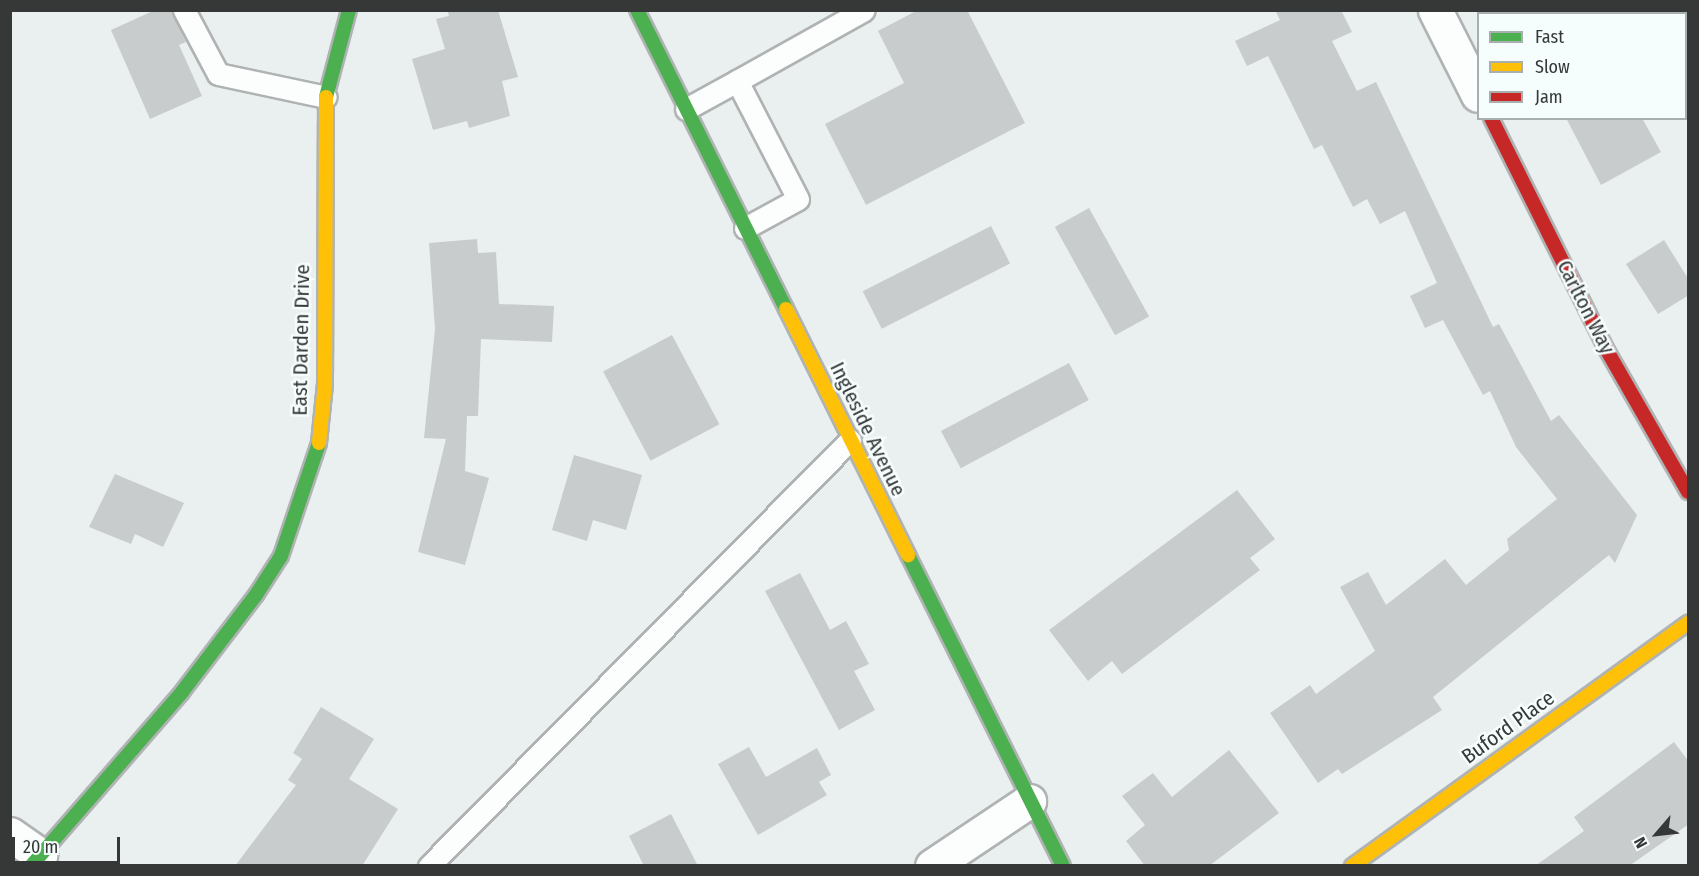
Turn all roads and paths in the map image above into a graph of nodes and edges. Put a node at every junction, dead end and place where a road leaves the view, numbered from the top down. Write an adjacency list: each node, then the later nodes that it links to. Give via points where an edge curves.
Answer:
1 (184, 10): 8 (lane, via 218,74)
2 (349, 10): 8 (street, East Darden Drive)
3 (864, 10): 6 (lane)
4 (1435, 10): 7 (street)
5 (646, 14): 9 (street, Ingleside Avenue)
6 (737, 81): 9 (lane); 11 (lane, via 798,199)
7 (1477, 91)
8 (326, 96): 17 (street, East Darden Drive, via 325,384 319,444 281,556 256,596 124,761)
9 (686, 109): 11 (street, Ingleside Avenue)
10 (1492, 120): 13 (street, Carlton Way, via 1605,347)
11 (745, 228): 12 (street, Ingleside Avenue)
12 (850, 440): 15 (street, Ingleside Avenue); 18 (lane)
13 (1689, 492)
14 (1689, 623): 21 (street, Buford Place)
15 (1029, 801): 19 (street); 20 (street, Ingleside Avenue)
16 (10, 834): 17 (street)
17 (35, 860)
18 (429, 866)
19 (932, 866)
20 (1063, 866)
21 (1352, 866)

